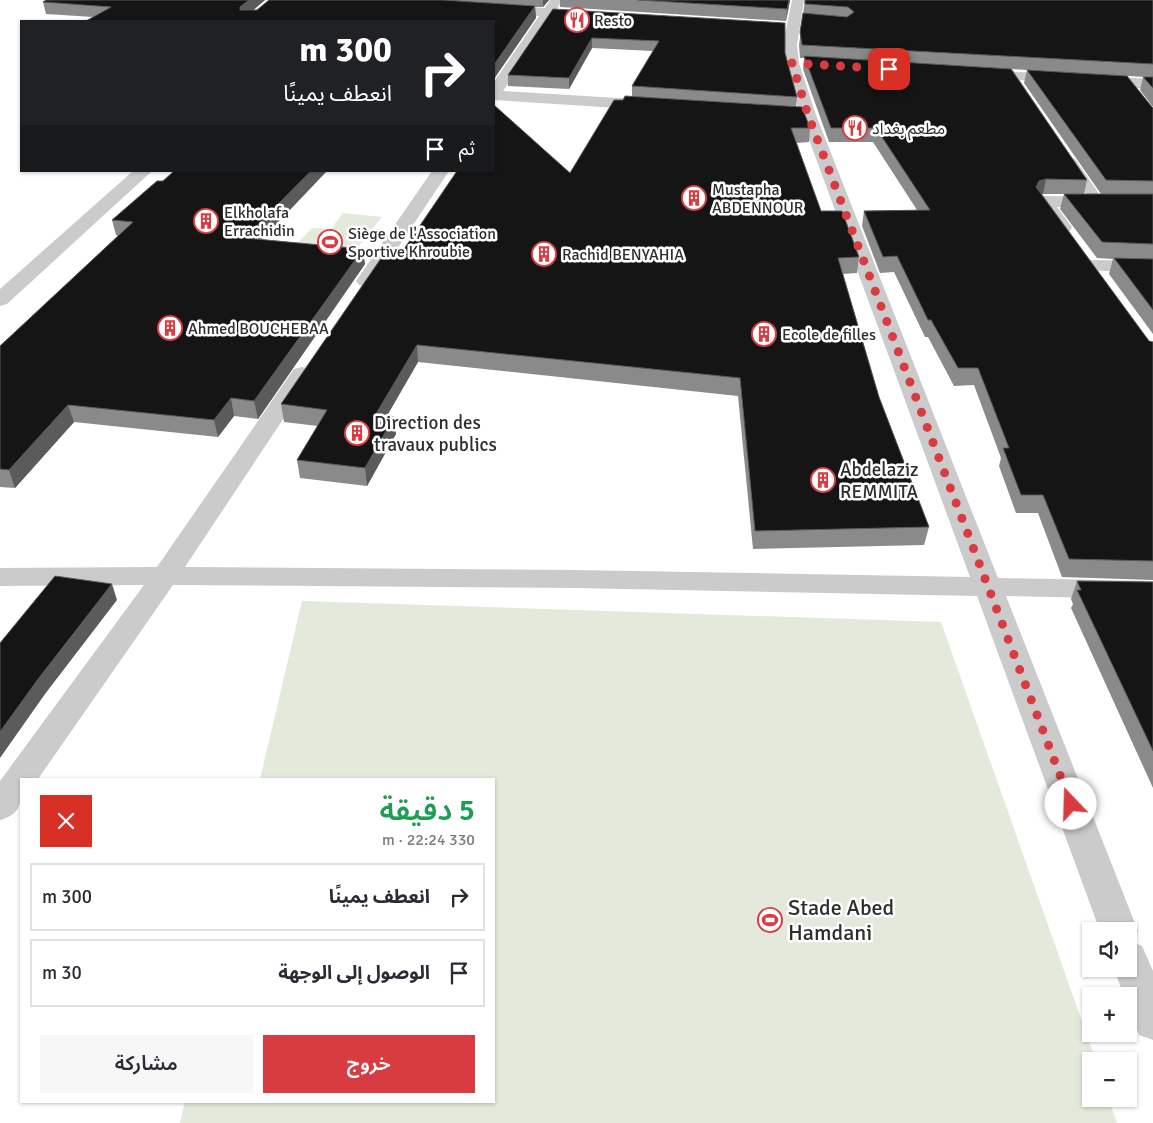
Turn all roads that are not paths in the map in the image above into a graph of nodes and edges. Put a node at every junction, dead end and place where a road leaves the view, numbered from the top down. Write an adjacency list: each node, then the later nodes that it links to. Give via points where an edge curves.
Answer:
1 (557, 0): 3 (street)
2 (483, 8): 3 (street)
3 (548, 13): 4 (street); 10 (street)
4 (597, 16)
5 (794, 19): 26 (street, via 790,45 802,63 798,114)
6 (965, 73): 7 (street)
7 (1012, 76): 8 (street); 11 (lane)
8 (1126, 83): 9 (street); 13 (lane)
9 (1153, 84)
10 (495, 92)
11 (1022, 92)
12 (495, 94): 14 (street)
13 (1137, 97)
14 (660, 106)
15 (1065, 154): 18 (lane)
16 (143, 172): 21 (street)
17 (439, 172): 22 (street)
18 (1097, 201): 19 (street); 20 (street, via 1043,201 1087,260)
19 (1153, 202)
20 (1153, 267)
21 (0, 300)
22 (351, 303)
23 (317, 353): 24 (street)
24 (165, 576): 25 (street); 26 (street); 29 (street)
25 (10, 577): 28 (street)
26 (988, 587): 27 (street); 32 (street)
27 (1153, 590)
28 (0, 599)
29 (21, 778)
30 (20, 779): 31 (street)
31 (0, 807)
32 (1116, 922)
33 (1136, 977): 34 (street)
34 (1153, 1022)

